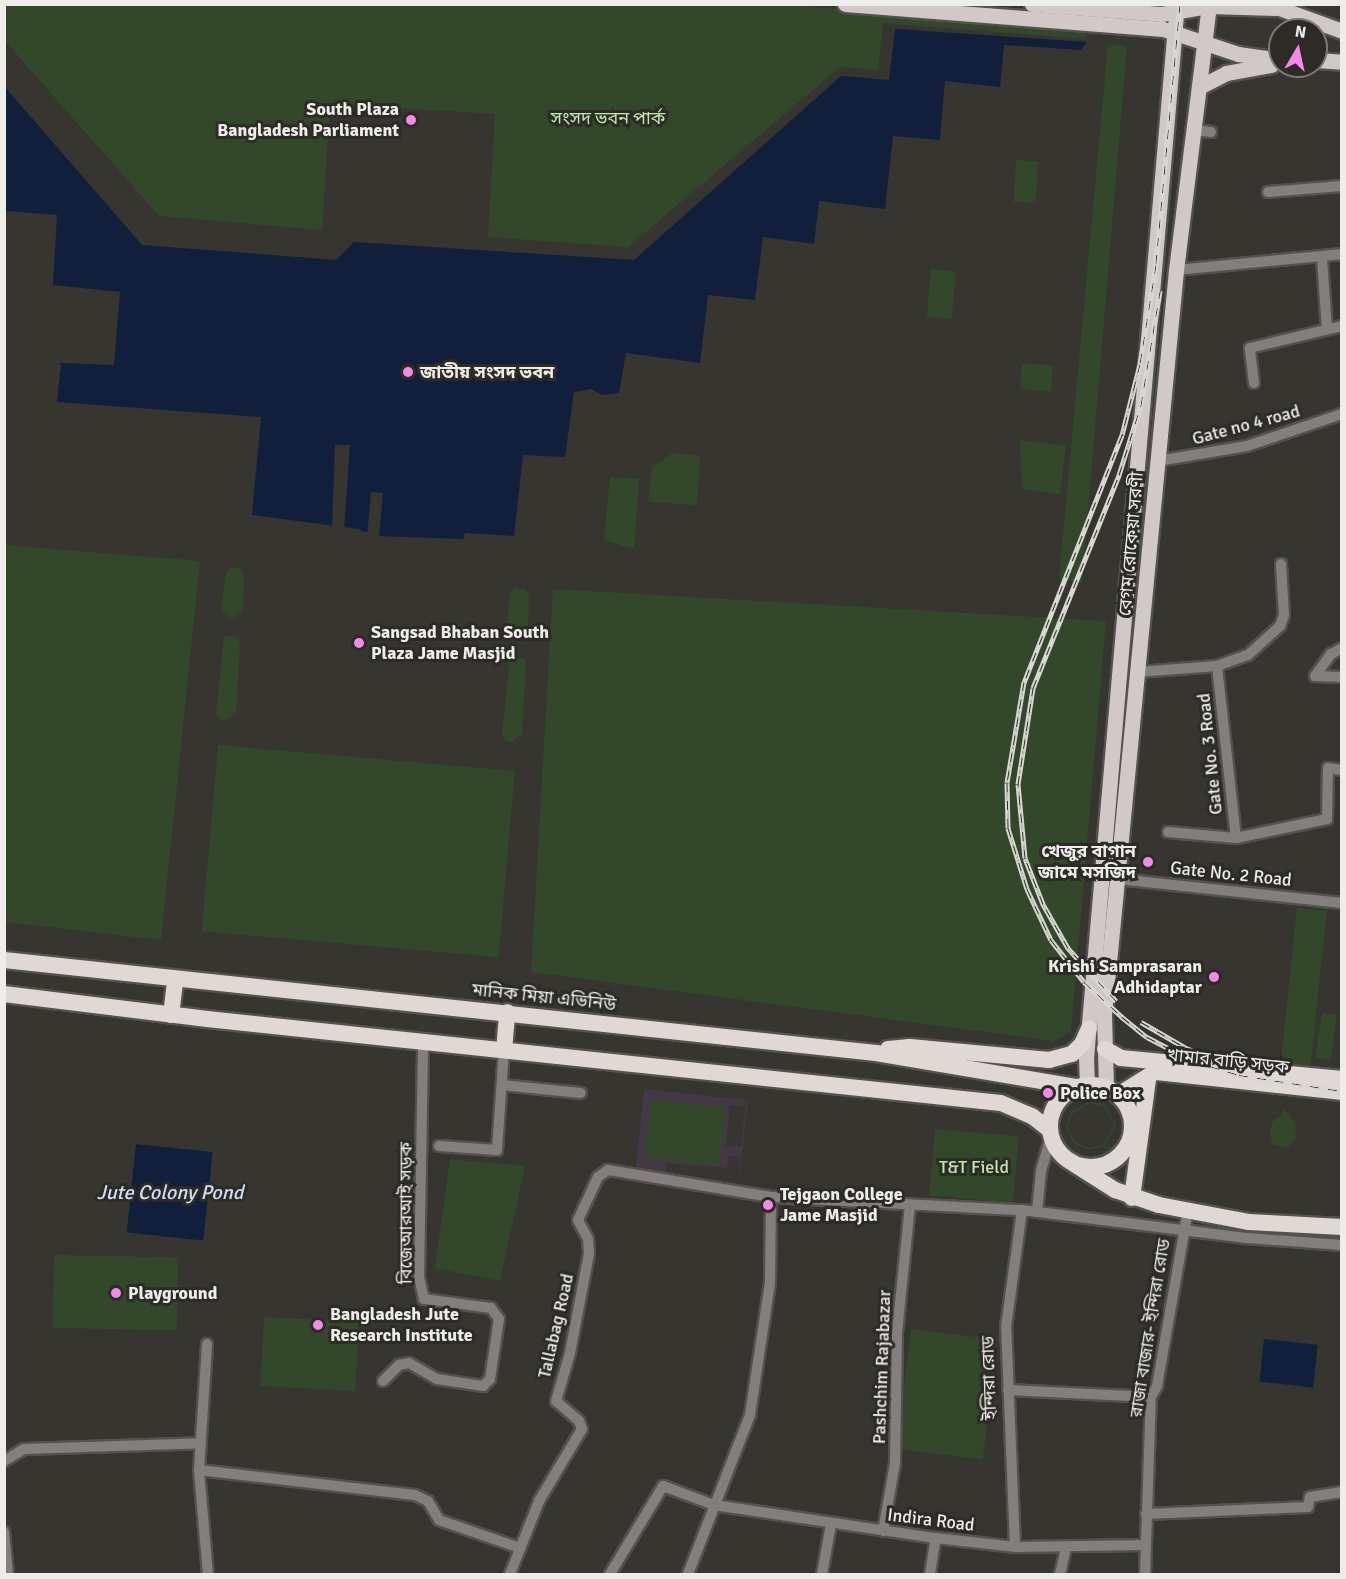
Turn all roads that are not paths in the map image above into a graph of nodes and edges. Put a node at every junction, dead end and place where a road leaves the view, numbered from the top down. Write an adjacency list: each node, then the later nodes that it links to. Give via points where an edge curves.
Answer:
1 (845, 4): 7 (main road)
2 (1032, 4): 5 (main road)
3 (1209, 5): 4 (main road); 5 (main road); 8 (main road, বেগম রোকেয়া সরণী)
4 (1272, 6): 6 (main road)
5 (1177, 9): 7 (main road, বেগম রোকেয়া সরণী)
6 (1341, 31)
7 (1175, 32): 8 (main road); 39 (main road, বেগম রোকেয়া সরণী)
8 (1204, 42): 9 (main road); 11 (main road, বেগম রোকেয়া সরণী)
9 (1268, 60)
10 (1268, 64): 11 (main road, via 1226,73)
11 (1199, 87): 12 (main road, বেগম রোকেয়া সরণী)
12 (1195, 130): 13 (street); 18 (main road, বেগম রোকেয়া সরণী)
13 (1212, 132)
14 (1341, 186): 15 (street)
15 (1268, 192)
16 (1341, 254): 17 (street)
17 (1322, 258): 18 (street); 20 (street)
18 (1176, 270): 23 (main road, বেগম রোকেয়া সরণী)
19 (1341, 326): 20 (street)
20 (1327, 329): 21 (street, via 1250,348)
21 (1254, 383)
22 (1341, 414): 23 (street, Gate no 4 road, via 1246,446)
23 (1158, 461): 27 (main road, বেগম রোকেয়া সরণী)
24 (1281, 564): 26 (street, Gate No. 3 Road, via 1284,615 1280,626 1248,655)
25 (1341, 648): 28 (street, via 1331,654 1315,676)
26 (1216, 666): 27 (street, Gate No. 3 Road); 31 (street, Gate No. 3 Road)
27 (1138, 672): 32 (main road, বেগম রোকেয়া সরণী)
28 (1341, 677)
29 (1341, 770): 31 (street, via 1328,768 1327,819)
30 (1167, 832): 31 (street)
31 (1236, 838)
32 (1118, 879): 33 (street, Gate No. 2 Road); 41 (main road, বেগম রোকেয়া সরণী, via 1104,1014)
33 (1341, 903)
34 (4, 960): 35 (highway, মানিক মিয়া এভিনিউ)
35 (175, 980): 37 (highway, মানিক মিয়া এভিনিউ); 38 (highway)
36 (4, 994): 38 (highway)
37 (507, 1012): 42 (highway); 43 (highway, মানিক মিয়া এভিনিউ)
38 (171, 1015): 40 (highway)
39 (1089, 1028): 43 (highway, via 1072,1054 1048,1060 910,1047); 47 (main road, বেগম রোকেয়া সরণী)
40 (423, 1042): 42 (highway); 65 (street, বিজেআরআই সড়ক, via 420,1278 424,1299 491,1308 499,1319 490,1379 483,1386 437,1379 409,1363 399,1365)
41 (1105, 1048): 45 (highway, via 1121,1058); 48 (main road, বেগম রোকেয়া সরণী)
42 (504, 1050): 46 (street); 51 (highway, via 1001,1103 1032,1116)
43 (876, 1053): 47 (highway, মানিক মিয়া এভিনিউ)
44 (1148, 1079): 48 (highway, খামার বাড়ি সড়ক); 49 (highway, খামার বাড়ি সড়ক, via 1155,1072); 56 (highway)
45 (1341, 1079)
46 (502, 1085): 50 (street); 52 (street, via 497,1150)
47 (1082, 1086): 48 (highway); 51 (highway, via 1058,1102)
48 (1112, 1091): 53 (highway, via 1131,1116 1132,1133 1126,1149 1106,1165 1088,1168)
49 (1341, 1092)
50 (580, 1093)
51 (1050, 1133): 53 (highway, via 1059,1153); 60 (street)
52 (439, 1146)
53 (1074, 1164): 56 (highway)
54 (603, 1173): 55 (street, রাজা বাজার- ইন্দিরা রোড, via 608,1170); 80 (street, Tallabag Road, via 578,1220 588,1239 589,1253 570,1353 556,1401 579,1421 582,1429 539,1501)
55 (771, 1197): 57 (street, রাজা বাজার- ইন্দিরা রোড); 72 (street, via 771,1282 750,1415)
56 (1132, 1198): 59 (highway)
57 (910, 1205): 58 (street, রাজা বাজার- ইন্দিরা রোড); 75 (street, Pashchim Rajabazar, via 897,1333 895,1463)
58 (1023, 1210): 60 (street, রাজা বাজার- ইন্দিরা রোড); 66 (street, ইন্দিরা রোড, via 1006,1327)
59 (1188, 1210): 61 (highway, via 1249,1222); 62 (street, রাজা বাজার- ইন্দিরা রোড)
60 (1037, 1212): 62 (street, রাজা বাজার- ইন্দিরা রোড)
61 (1341, 1227)
62 (1182, 1231): 63 (street); 67 (street, রাজা বাজার- ইন্দিরা রোড, via 1157,1386)
63 (1341, 1245)
64 (207, 1344): 68 (street)
65 (383, 1381)
66 (1008, 1390): 67 (street); 79 (street, ইন্দিরা রোড)
67 (1151, 1397): 73 (street, রাজা বাজার- ইন্দিরা রোড)
68 (201, 1443): 69 (street, via 24,1449); 70 (street)
69 (4, 1461)
70 (199, 1470): 80 (street, via 415,1495 428,1501 440,1520); 83 (street)
71 (1341, 1492): 73 (street, via 1310,1497 1308,1507)
72 (714, 1506): 74 (street, Indira Road); 85 (street, Indira Road, via 663,1486); 86 (street)
73 (1146, 1514): 78 (street, রাজা বাজার- ইন্দিরা রোড)
74 (831, 1524): 75 (street, Indira Road); 87 (street)
75 (883, 1531): 77 (street, Indira Road)
76 (4, 1532): 82 (street)
77 (936, 1538): 79 (street, Indira Road); 88 (street)
78 (1146, 1545): 81 (street, Indira Road); 90 (street, রাজা বাজার- ইন্দিরা রোড)
79 (1015, 1547): 81 (street, Indira Road)
80 (520, 1548): 84 (street, Tallabag Road)
81 (1066, 1548): 89 (street)
82 (8, 1575)
83 (208, 1575)
84 (510, 1575)
85 (610, 1575)
86 (688, 1575)
87 (822, 1575)
88 (930, 1575)
89 (1060, 1575)
90 (1145, 1575)

